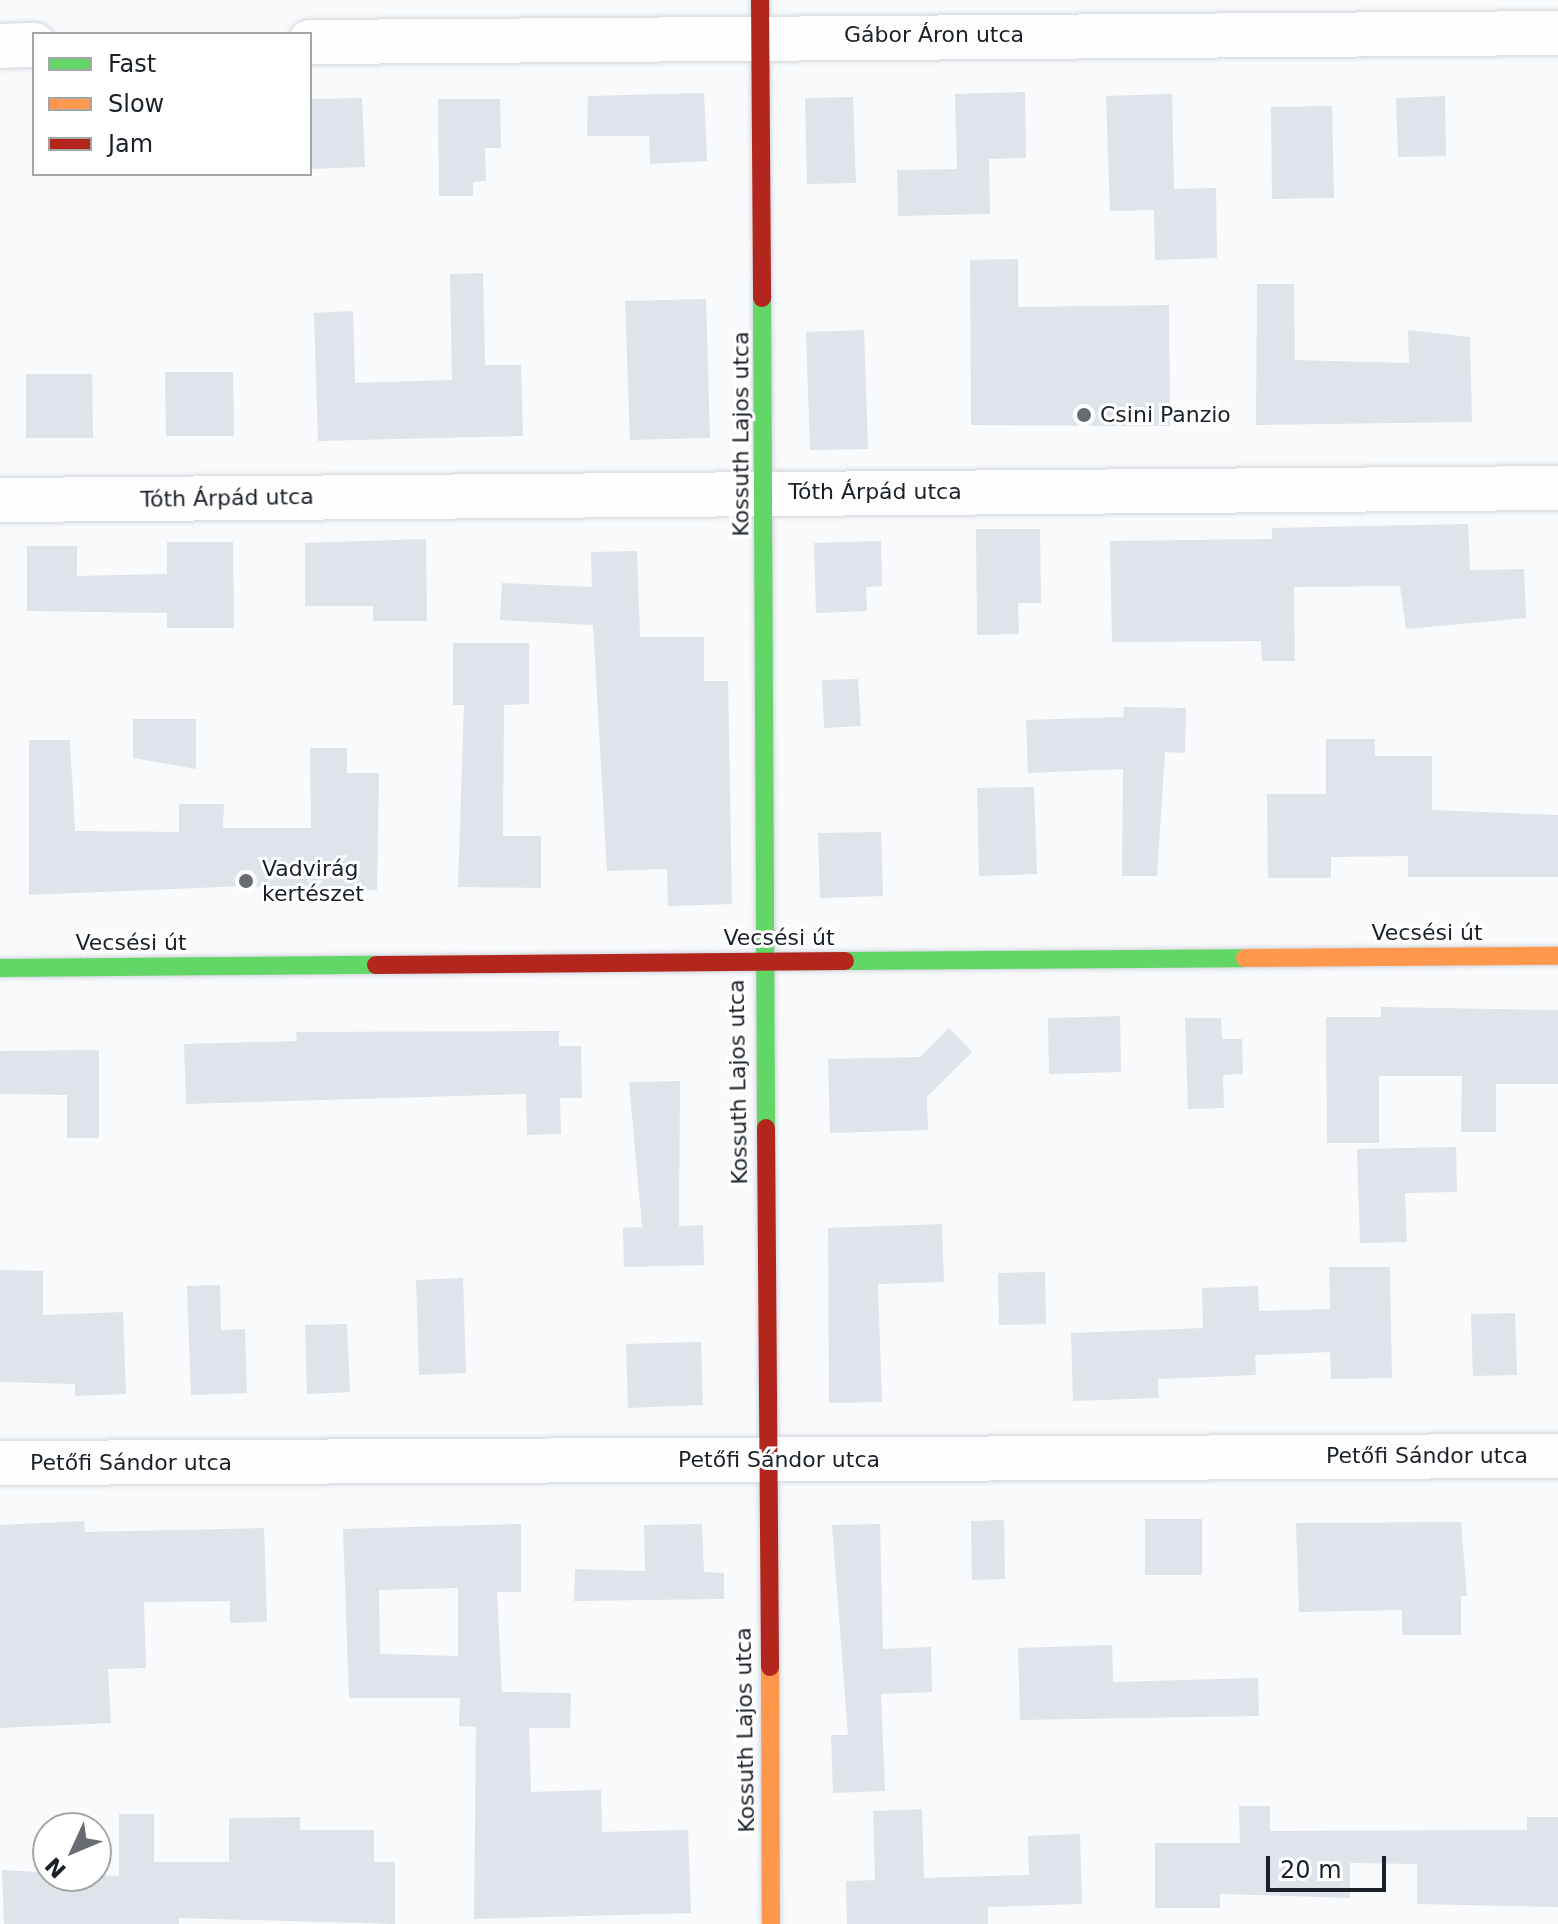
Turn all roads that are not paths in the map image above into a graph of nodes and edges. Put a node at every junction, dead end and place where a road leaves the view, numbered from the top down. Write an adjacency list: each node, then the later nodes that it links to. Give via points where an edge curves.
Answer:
1 (760, 18): 2 (street, Gábor Áron utca); 3 (street, Gábor Áron utca); 7 (street, Kossuth Lajos utca)
2 (1558, 33)
3 (312, 42)
4 (32, 45): 5 (street)
5 (0, 46)
6 (1558, 488): 7 (street, Tóth Árpád utca)
7 (767, 493): 8 (street, Tóth Árpád utca); 10 (street, Kossuth Lajos utca)
8 (0, 500)
9 (1558, 956): 10 (street, Vecsési út)
10 (761, 962): 11 (street, Vecsési út); 13 (street, Kossuth Lajos utca)
11 (0, 968)
12 (1558, 1456): 13 (street, Petőfi Sándor utca)
13 (766, 1460): 14 (street, Petőfi Sándor utca); 15 (street, Kossuth Lajos utca)
14 (0, 1463)
15 (771, 1924)

